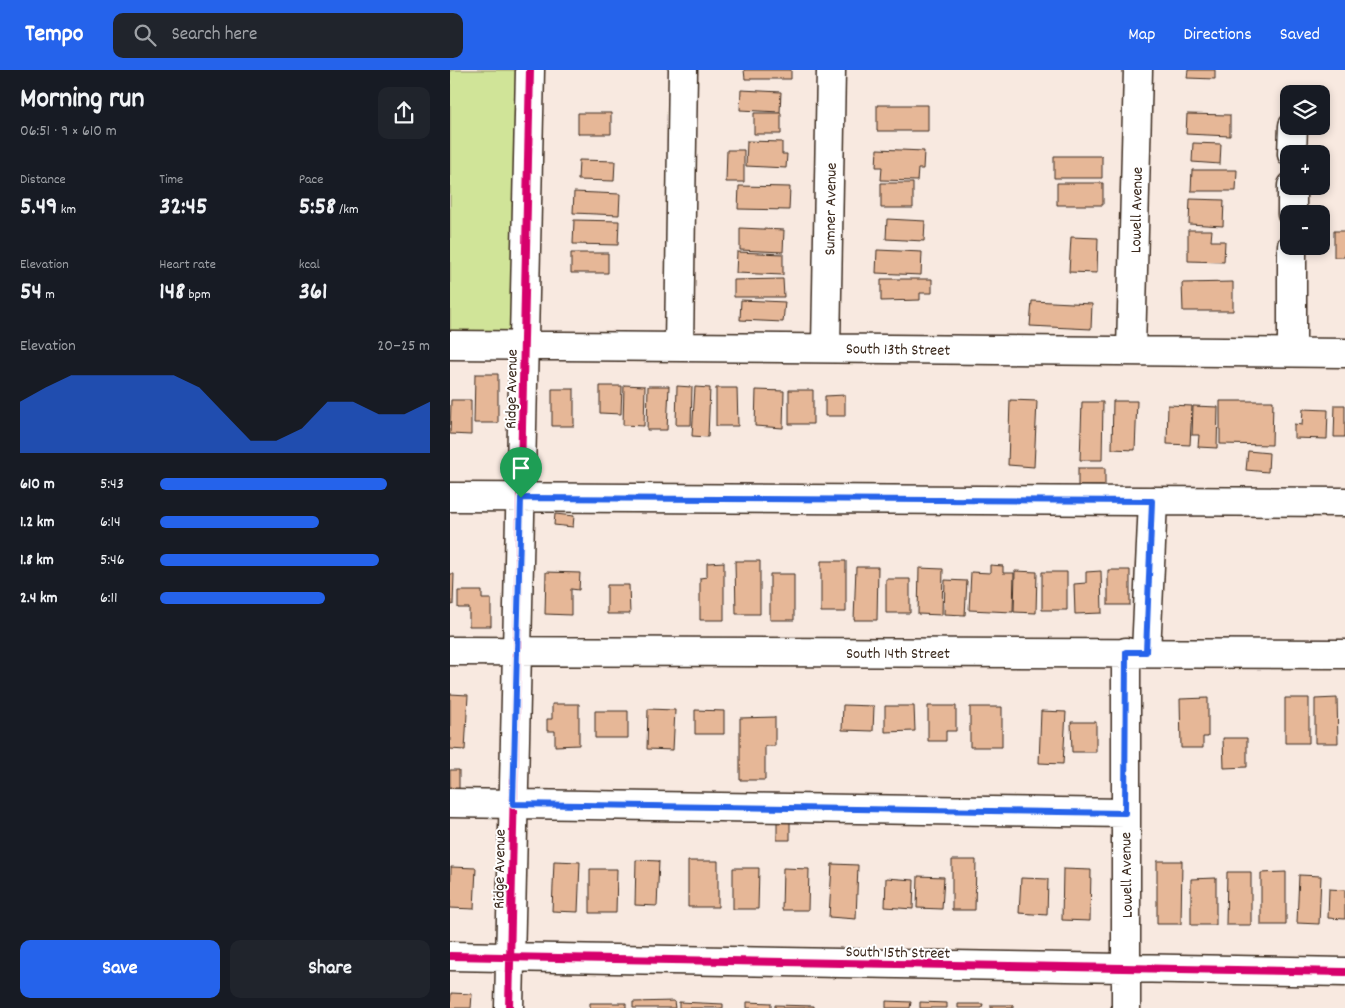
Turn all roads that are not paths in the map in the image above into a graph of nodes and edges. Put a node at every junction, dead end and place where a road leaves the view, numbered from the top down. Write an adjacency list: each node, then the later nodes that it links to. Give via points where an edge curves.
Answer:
1 (530, 70): 7 (street, Ridge Avenue)
2 (683, 70): 8 (street)
3 (831, 70): 9 (street, Sumner Avenue)
4 (1138, 70): 10 (street, Lowell Avenue)
5 (1292, 255): 11 (street)
6 (450, 345): 7 (street, South 13th Street)
7 (525, 346): 8 (street, South 13th Street); 14 (street, Ridge Avenue)
8 (679, 346): 9 (street, South 13th Street)
9 (826, 347): 10 (street, South 13th Street)
10 (1131, 350): 11 (street, South 13th Street)
11 (1292, 352): 12 (street, South 13th Street)
12 (1345, 353)
13 (450, 498): 14 (street)
14 (521, 498): 15 (street); 18 (street, Ridge Avenue)
15 (1152, 501): 16 (street); 19 (street, Lowell Avenue)
16 (1345, 502)
17 (450, 651): 18 (street, South 14th Street)
18 (516, 651): 19 (street, South 14th Street); 22 (street, Ridge Avenue)
19 (1136, 652): 20 (street, South 14th Street); 23 (street, Lowell Avenue)
20 (1345, 654)
21 (450, 803): 22 (street)
22 (513, 804): 23 (street); 25 (street, Ridge Avenue)
23 (1125, 813): 26 (street, Lowell Avenue)
24 (450, 956): 25 (street, South 15th Street)
25 (510, 957): 26 (street, South 15th Street); 28 (street, Ridge Avenue)
26 (1127, 969): 27 (street, South 15th Street); 29 (street, Lowell Avenue)
27 (1345, 972)
28 (509, 1008)
29 (1126, 1008)

